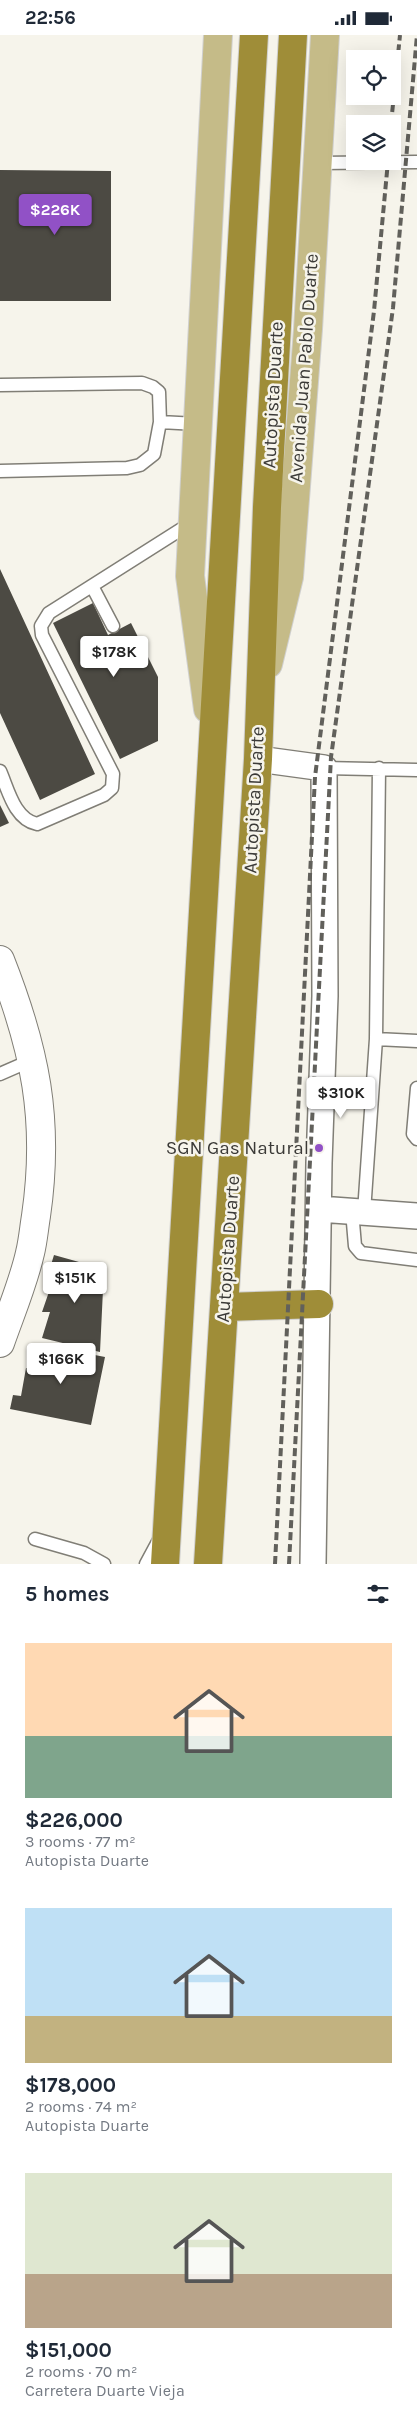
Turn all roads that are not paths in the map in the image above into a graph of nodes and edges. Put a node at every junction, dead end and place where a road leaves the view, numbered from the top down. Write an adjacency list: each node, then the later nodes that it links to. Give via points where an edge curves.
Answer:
1 (218, 35): 9 (main road, Autopista Duarte)
2 (254, 35): 15 (highway, Autopista Duarte)
3 (293, 35): 14 (highway, Autopista Duarte)
4 (325, 35): 6 (main road, Avenida Juan Pablo Duarte)
5 (417, 162): 6 (lane)
6 (318, 163): 14 (main road, Avenida Juan Pablo Duarte, via 289,577)
7 (0, 385): 8 (lane, via 142,383 159,391)
8 (160, 422): 9 (lane); 10 (lane, via 154,454 140,465)
9 (197, 424): 11 (main road, Autopista Duarte)
10 (0, 471)
11 (192, 523): 12 (lane); 15 (main road, Autopista Duarte, via 190,576)
12 (92, 586): 13 (lane); 20 (lane, via 49,613 41,626 42,635 113,774 112,788 104,795 37,823 24,818 16,807)
13 (113, 625)
14 (260, 697): 16 (highway, Autopista Duarte)
15 (211, 738): 35 (highway, Autopista Duarte)
16 (258, 759): 18 (street); 33 (highway, Autopista Duarte)
17 (379, 767): 18 (lane); 19 (lane); 22 (lane)
18 (324, 768): 28 (street, via 325,996)
19 (417, 770)
20 (0, 771)
21 (0, 960): 24 (main road, via 17,1003)
22 (376, 1039): 23 (lane); 29 (lane)
23 (417, 1041)
24 (32, 1060): 25 (lane); 34 (main road, via 41,1101 42,1164 38,1205 30,1253)
25 (0, 1074)
26 (417, 1088): 27 (lane, via 413,1134)
27 (417, 1139)
28 (319, 1209): 29 (street); 32 (street)
29 (358, 1211): 30 (street); 31 (lane, via 355,1247 362,1253)
30 (417, 1215)
31 (417, 1260)
32 (319, 1304): 33 (highway); 41 (street)
33 (224, 1307): 40 (highway, Autopista Duarte)
34 (0, 1343)
35 (167, 1523): 38 (lane); 39 (highway, Autopista Duarte)
36 (35, 1539): 37 (lane, via 84,1553)
37 (104, 1564)
38 (146, 1564)
39 (165, 1564)
40 (208, 1564)
41 (313, 1564)

